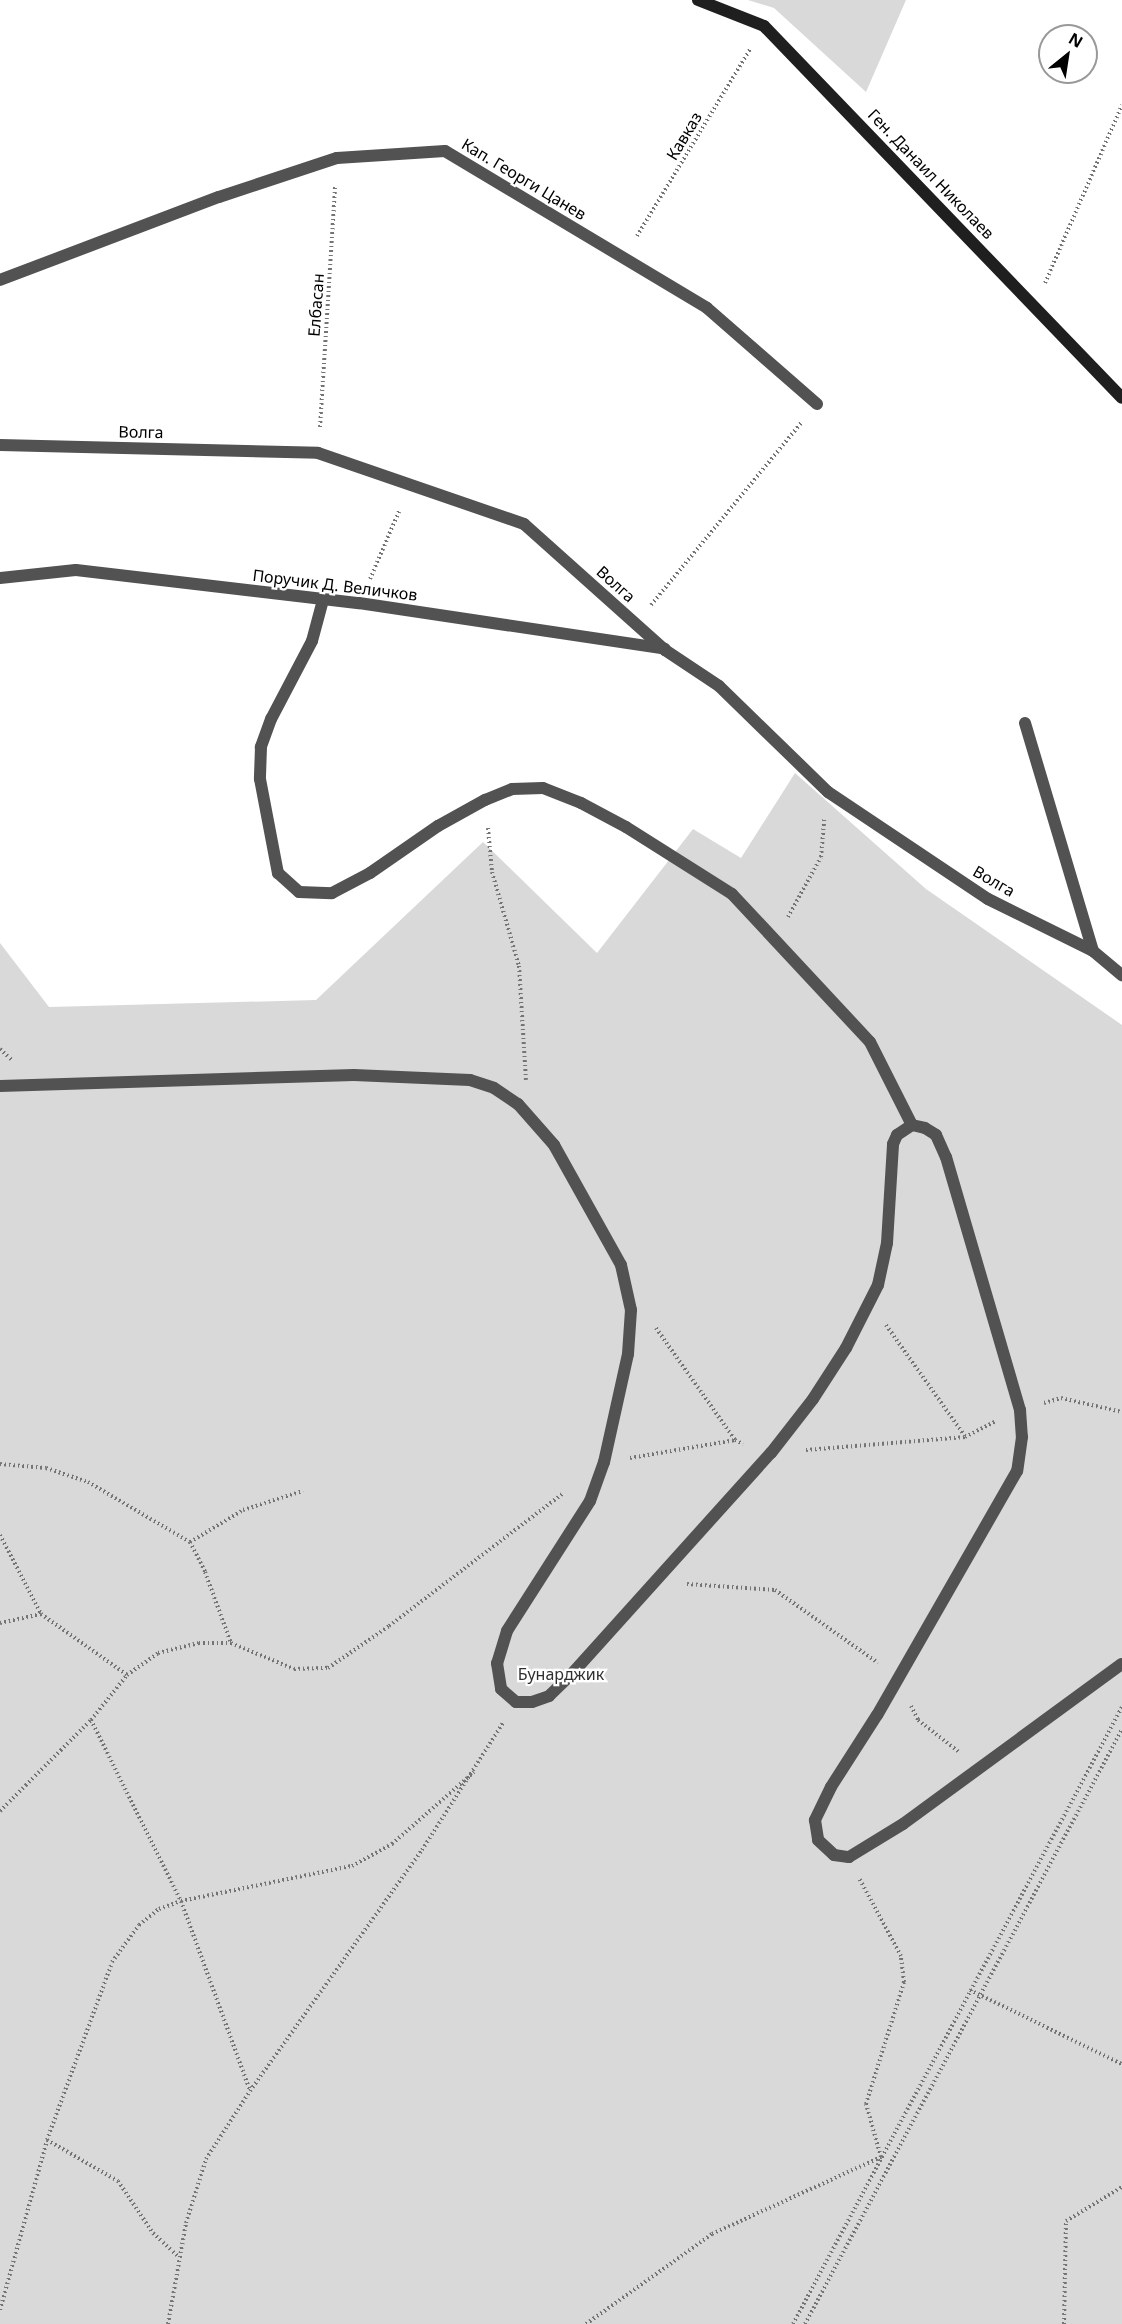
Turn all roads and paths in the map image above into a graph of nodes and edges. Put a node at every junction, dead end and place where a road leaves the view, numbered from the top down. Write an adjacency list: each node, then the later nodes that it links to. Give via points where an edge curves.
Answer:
1 (698, 0): 2 (street, Ген. Данаил Николаев)
2 (764, 26): 5 (path, Кавказ); 7 (street, Ген. Данаил Николаев)
3 (1122, 105): 7 (path)
4 (337, 158): 5 (street, Кап. Георги Цанев, via 445,151); 6 (street, Кап. Георги Цанев, via 219,197); 11 (path, Елбасан)
5 (624, 257): 9 (street, Кап. Георги Цанев, via 707,308)
6 (0, 280)
7 (1035, 305): 8 (street, Ген. Данаил Николаев)
8 (1122, 398)
9 (817, 404): 16 (path)
10 (0, 445): 11 (street, Волга)
11 (318, 453): 12 (street, Волга)
12 (411, 483): 15 (path); 16 (street, Волга, via 524,524)
13 (0, 578): 14 (street, Поручик Д. Величков, via 76,570)
14 (323, 600): 15 (street, Поручик Д. Величков); 20 (street, via 312,641 261,747 260,779 278,873 299,892 332,893)
15 (359, 603): 17 (street, Поручик Д. Величков)
16 (636, 624): 17 (street, Волга)
17 (666, 650): 19 (street, Волга, via 719,686)
18 (1025, 723): 22 (street)
19 (828, 792): 21 (path, via 821,857 790,909); 22 (street, Волга, via 988,899)
20 (485, 800): 21 (street, via 512,789 543,788 581,803 732,894); 25 (path, via 492,872 519,966 527,1077)
21 (779, 941): 26 (street, via 870,1042)
22 (1093, 951): 23 (street, Волга)
23 (1122, 975)
24 (0, 1086): 25 (street, via 421,1076 470,1080 495,1088)
25 (518, 1104): 28 (street, via 554,1145 621,1265)
26 (912, 1125): 27 (street, via 897,1135 893,1144 887,1243); 29 (street, via 936,1135 946,1157)
27 (870, 1302): 31 (path); 33 (street, via 813,1399)
28 (631, 1310): 32 (path, via 654,1326); 34 (street, via 628,1354)
29 (1020, 1410): 30 (path, via 1061,1398); 31 (path); 46 (street, via 1022,1437 1017,1471)
30 (1122, 1412)
31 (965, 1437): 33 (path)
32 (735, 1440): 33 (path); 34 (path)
33 (771, 1453): 40 (street)
34 (604, 1462): 47 (street, via 590,1501 507,1631 497,1663 501,1689)
35 (0, 1464): 39 (path, via 46,1468 88,1482)
36 (567, 1490): 43 (path, via 328,1668 294,1669)
37 (303, 1491): 39 (path, via 243,1510)
38 (0, 1535): 41 (path)
39 (190, 1542): 43 (path)
40 (655, 1582): 46 (path, via 775,1590); 47 (street, via 549,1696)
41 (40, 1614): 42 (path); 45 (path)
42 (0, 1623)
43 (231, 1644): 45 (path, via 199,1642 158,1653)
44 (1122, 1664): 51 (street)
45 (126, 1675): 49 (path)
46 (898, 1677): 51 (path, via 918,1720); 51 (street, via 815,1820 818,1840 834,1855 849,1857)
47 (516, 1702): 52 (path)
48 (1122, 1707): 56 (path)
49 (91, 1720): 53 (path); 54 (path)
50 (1122, 1729): 57 (path)
51 (981, 1769)
52 (474, 1772): 54 (path, via 392,1844 352,1866); 59 (path)
53 (0, 1811)
54 (181, 1901): 59 (path); 60 (path, via 159,1909 139,1925 112,1962)
55 (870, 1902): 61 (path, via 901,1956 904,1982 866,2104)
56 (970, 1990): 57 (path); 61 (path)
57 (981, 1995): 58 (path); 68 (path)
58 (1122, 2064)
59 (250, 2091): 63 (path, via 206,2159)
60 (47, 2140): 63 (path, via 118,2181 153,2233); 64 (path)
61 (881, 2157): 66 (path, via 712,2234); 67 (path)
62 (1122, 2187): 69 (path, via 1066,2222)
63 (179, 2257): 65 (path)
64 (0, 2310)
65 (168, 2324)
66 (586, 2324)
67 (793, 2324)
68 (805, 2324)
69 (1064, 2324)

